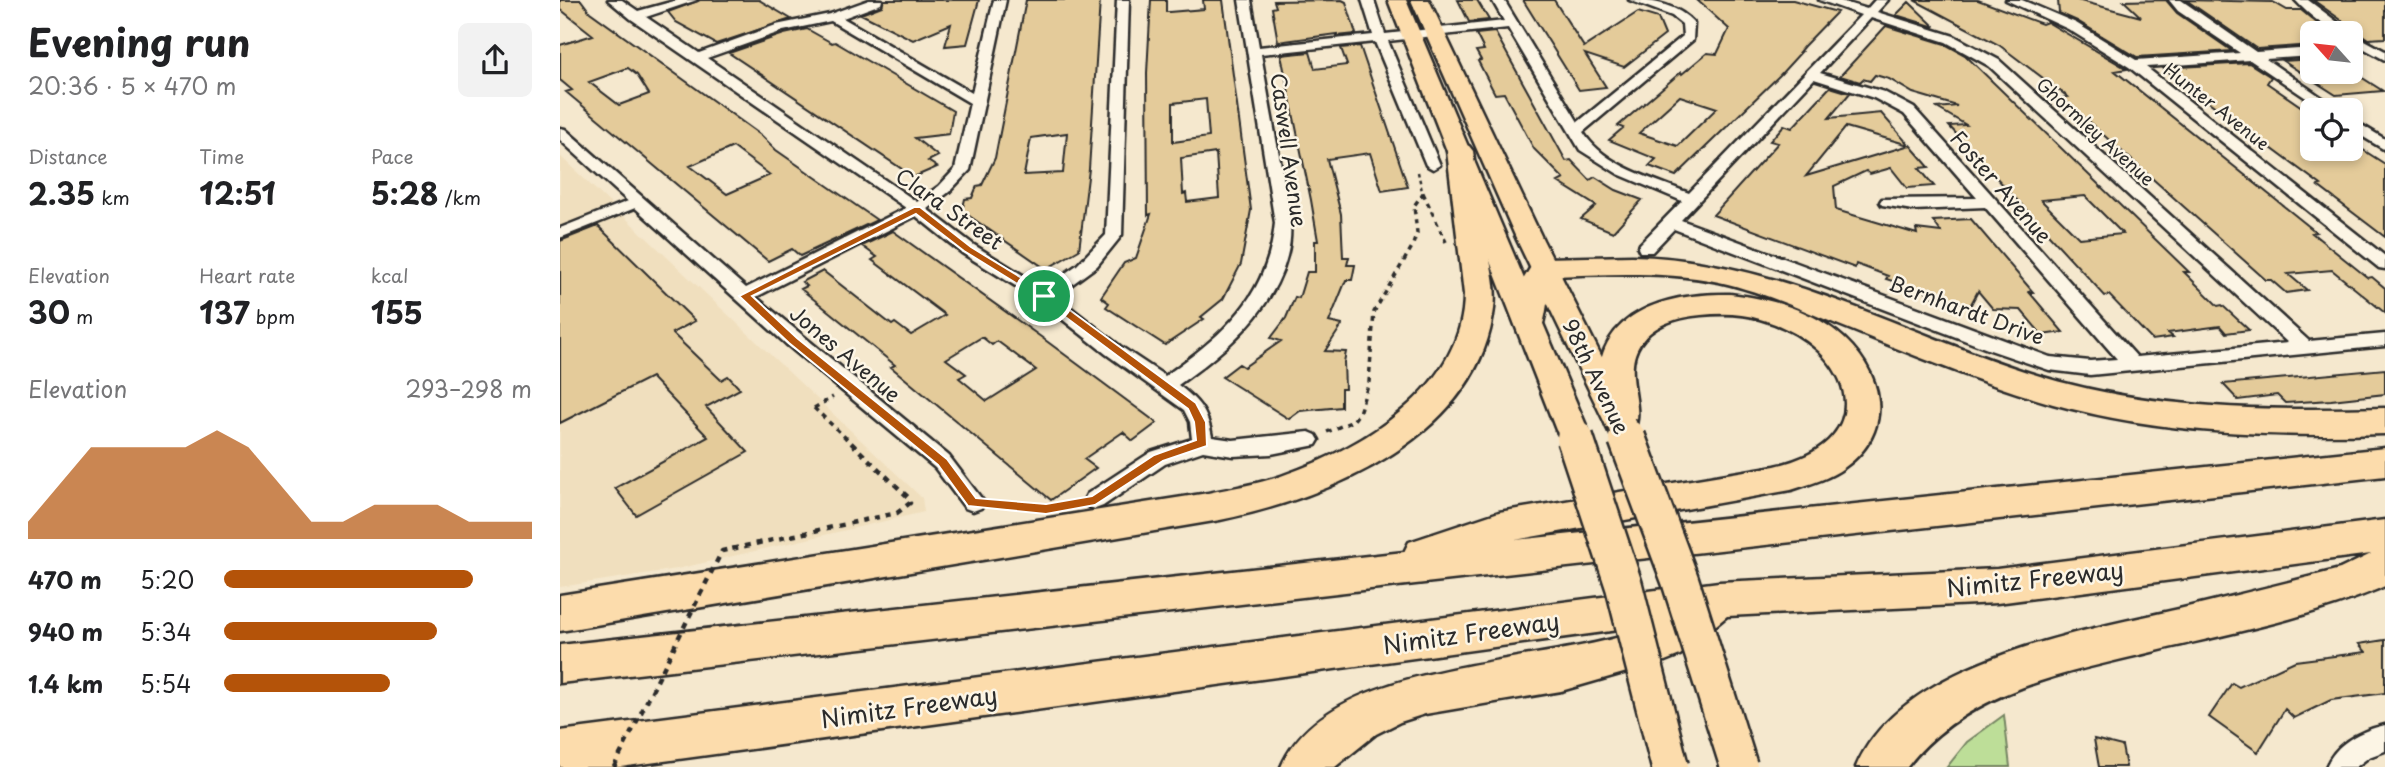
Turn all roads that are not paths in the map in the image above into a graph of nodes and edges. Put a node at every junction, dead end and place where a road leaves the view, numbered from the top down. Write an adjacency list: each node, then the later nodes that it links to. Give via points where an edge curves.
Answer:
1 (614, 0): 18 (street, Clara Street)
2 (691, 0): 18 (street)
3 (1000, 0): 37 (street)
4 (1123, 0): 54 (street, via 1114,234 1083,271)
5 (1245, 0): 29 (street, Caswell Avenue)
6 (1367, 0): 24 (street, 98th Avenue)
7 (1397, 0): 23 (main road, 98th Avenue)
8 (1420, 0): 22 (main road, 98th Avenue)
9 (1498, 0): 21 (street)
10 (1635, 0): 38 (street, via 1676,13 1688,23 1689,37)
11 (1825, 0): 17 (street, Ghormley Avenue)
12 (1882, 0): 17 (street)
13 (2175, 0): 32 (street)
14 (2301, 0): 20 (street)
15 (877, 1): 19 (street)
16 (2018, 1): 34 (street, Hunter Avenue, via 2072,26)
17 (1870, 13): 35 (street); 57 (street, Ghormley Avenue, via 1950,38 1994,63)
18 (635, 16): 33 (street, Clara Street)
19 (833, 17): 33 (street, via 780,27); 37 (street)
20 (2326, 21)
21 (1512, 24): 22 (street); 38 (street)
22 (1435, 32): 23 (street); 52 (main road, 98th Avenue)
23 (1411, 35): 24 (street); 42 (main road, 98th Avenue)
24 (1381, 38): 29 (street); 42 (street, 98th Avenue)
25 (2363, 44): 28 (street)
26 (2385, 47): 28 (street)
27 (2363, 48): 28 (street)
28 (2370, 48): 31 (street)
29 (1255, 51): 59 (street, Caswell Avenue, via 1283,223 1279,256 1264,292 1245,316 1221,342)
30 (2300, 53): 32 (street)
31 (2385, 56)
32 (2254, 57): 34 (street); 36 (street)
33 (696, 58): 47 (street, Clara Street)
34 (2134, 64): 51 (street, Hunter Avenue)
35 (1813, 75): 43 (street); 46 (street, Foster Avenue, via 1879,95 1909,111)
36 (2315, 98)
37 (979, 103): 47 (street, via 962,170)
38 (1577, 130): 43 (street, via 1585,147 1604,162)
39 (2363, 131): 41 (street)
40 (560, 132): 44 (street, Jones Avenue)
41 (2385, 146)
42 (1446, 158): 55 (main road, 98th Avenue); 71 (highway, via 1479,288 1479,312 1470,344 1451,378 1421,412 1340,467 1289,488 1196,510)
43 (1693, 200): 48 (street)
44 (638, 202): 49 (lane); 53 (street, Jones Avenue)
45 (1888, 202): 46 (street)
46 (1987, 202): 58 (street, Foster Avenue)
47 (917, 209): 53 (street); 54 (street, Clara Street, via 968,249)
48 (1671, 222): 50 (street); 58 (street, Bernhardt Drive, via 2023,356 2070,366)
49 (560, 233)
50 (1646, 248)
51 (2385, 264)
52 (1545, 267): 55 (highway, via 1527,306); 60 (highway, via 1626,264 1720,273 1784,292 1989,372 2127,408 2241,420); 61 (main road, 98th Avenue)
53 (745, 296): 66 (street, Jones Avenue, via 942,462)
54 (1044, 296): 59 (street, Clara Street)
55 (1529, 323): 76 (main road, 98th Avenue, bridge, via 1572,430 1624,586)
56 (2385, 340): 57 (street, Bernhardt Drive)
57 (2306, 349): 58 (street, Bernhardt Drive)
58 (2133, 365)
59 (1165, 385): 63 (street, Clara Street, via 1192,406)
60 (2385, 421)
61 (1621, 423): 69 (highway, via 1616,368 1629,336 1662,314 1704,303 1771,311 1810,328 1843,356 1863,393 1864,412 1849,444 1810,470 1487,531); 77 (main road, 98th Avenue, bridge, via 1680,580)
62 (1309, 440): 63 (street, via 1234,448)
63 (1203, 443): 65 (street, via 1158,458)
64 (2385, 462): 69 (highway)
65 (1095, 500)
66 (972, 502)
67 (2385, 536): 70 (highway, Nimitz Freeway, via 1997,586)
68 (2385, 565): 78 (highway, via 2353,581 2287,600 2007,672 1925,716 1893,745)
69 (1371, 572): 72 (highway)
70 (1719, 599): 74 (highway, Nimitz Freeway); 75 (highway, via 1665,642 1561,670 1391,704 1329,741)
71 (560, 613)
72 (560, 664)
73 (2385, 738): 79 (street, via 2371,740)
74 (560, 753)
75 (1304, 767)
76 (1670, 767)
77 (1739, 767)
78 (1879, 767)
79 (2339, 767)

